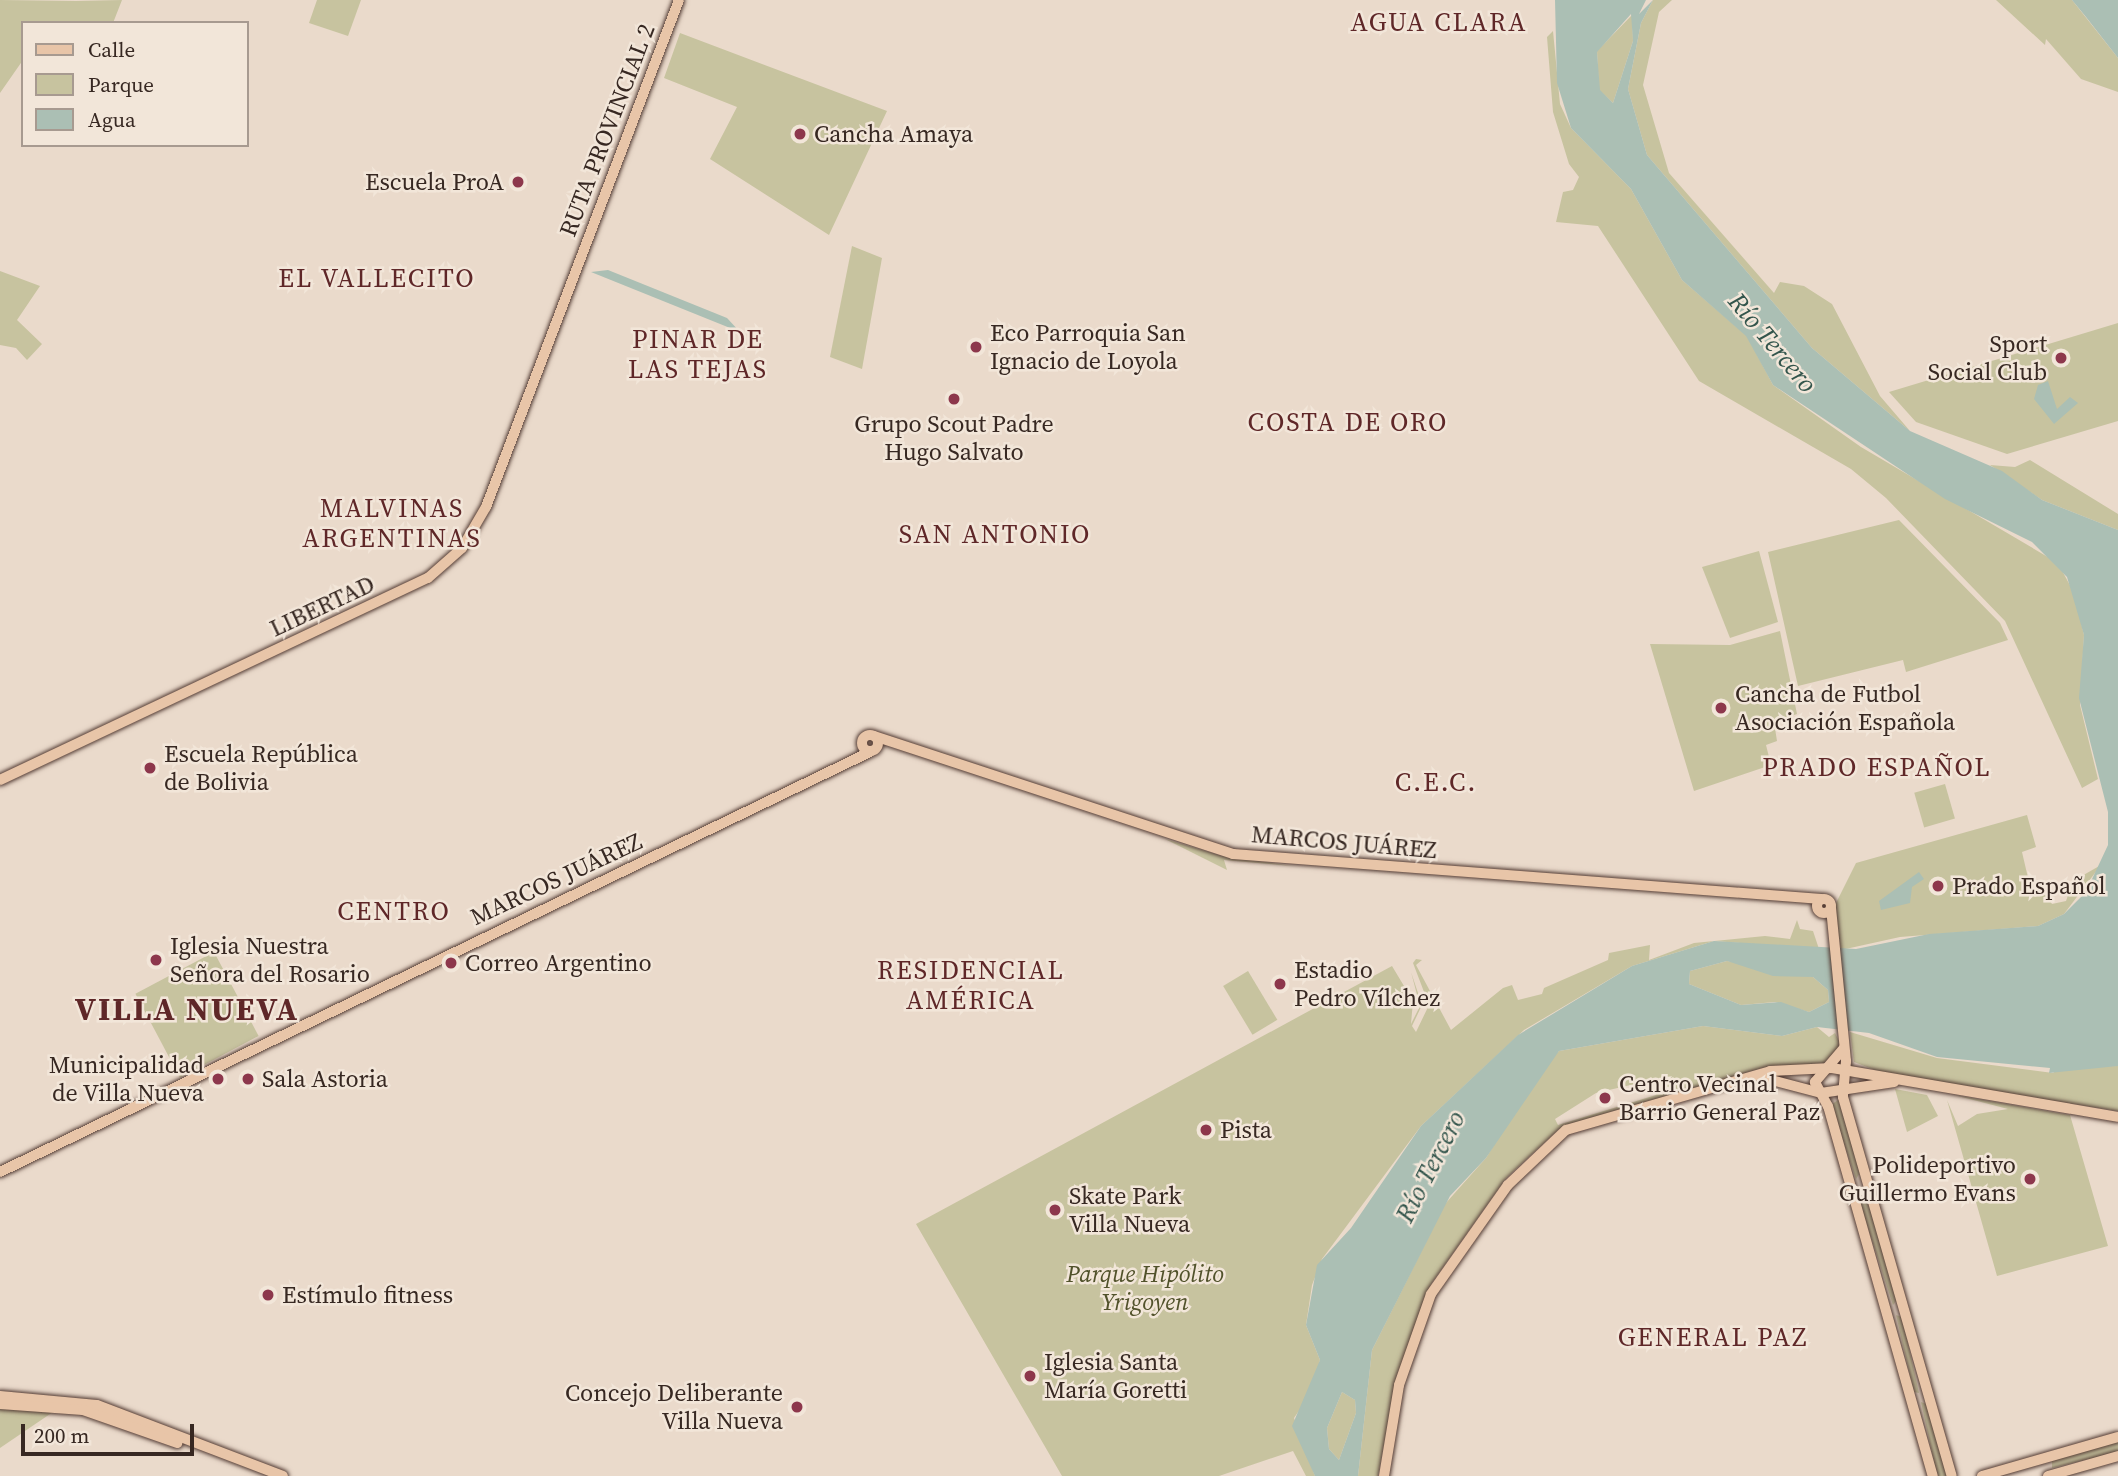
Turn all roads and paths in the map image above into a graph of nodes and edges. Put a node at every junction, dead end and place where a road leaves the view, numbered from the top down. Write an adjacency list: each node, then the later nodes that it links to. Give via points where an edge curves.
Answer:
1 (679, 0): 2 (main road, RUTA PROVINCIAL 2)
2 (575, 275): 5 (main road, LIBERTAD, via 486,506 445,566)
3 (906, 747): 4 (main road, MARCOS JUÁREZ); 4 (main road, MARCOS JUÁREZ, via 874,736); 6 (main road, MARCOS JUÁREZ, via 1233,854 1794,899 1823,907 1832,930)
4 (869, 751): 14 (main road, MARCOS JUÁREZ)
5 (0, 780)
6 (1845, 1044): 7 (main road, via 1838,1059); 8 (main road)
7 (1822, 1068): 8 (main road); 9 (main road); 12 (main road, via 1815,1079)
8 (1851, 1069): 10 (main road); 11 (main road)
9 (1753, 1076): 12 (main road); 21 (main road, via 1570,1128 1508,1185 1426,1305 1399,1385)
10 (1896, 1081): 11 (main road); 13 (main road)
11 (1844, 1092): 12 (main road); 23 (main road)
12 (1821, 1093): 22 (main road)
13 (2118, 1117)
14 (0, 1172)
15 (0, 1396): 20 (main road, via 97,1405)
16 (0, 1404): 19 (main road, via 93,1413)
17 (2118, 1437): 24 (main road)
18 (2118, 1456): 25 (main road)
19 (264, 1476)
20 (283, 1476)
21 (1384, 1476)
22 (1933, 1476)
23 (1952, 1476)
24 (1982, 1476)
25 (2049, 1476)

